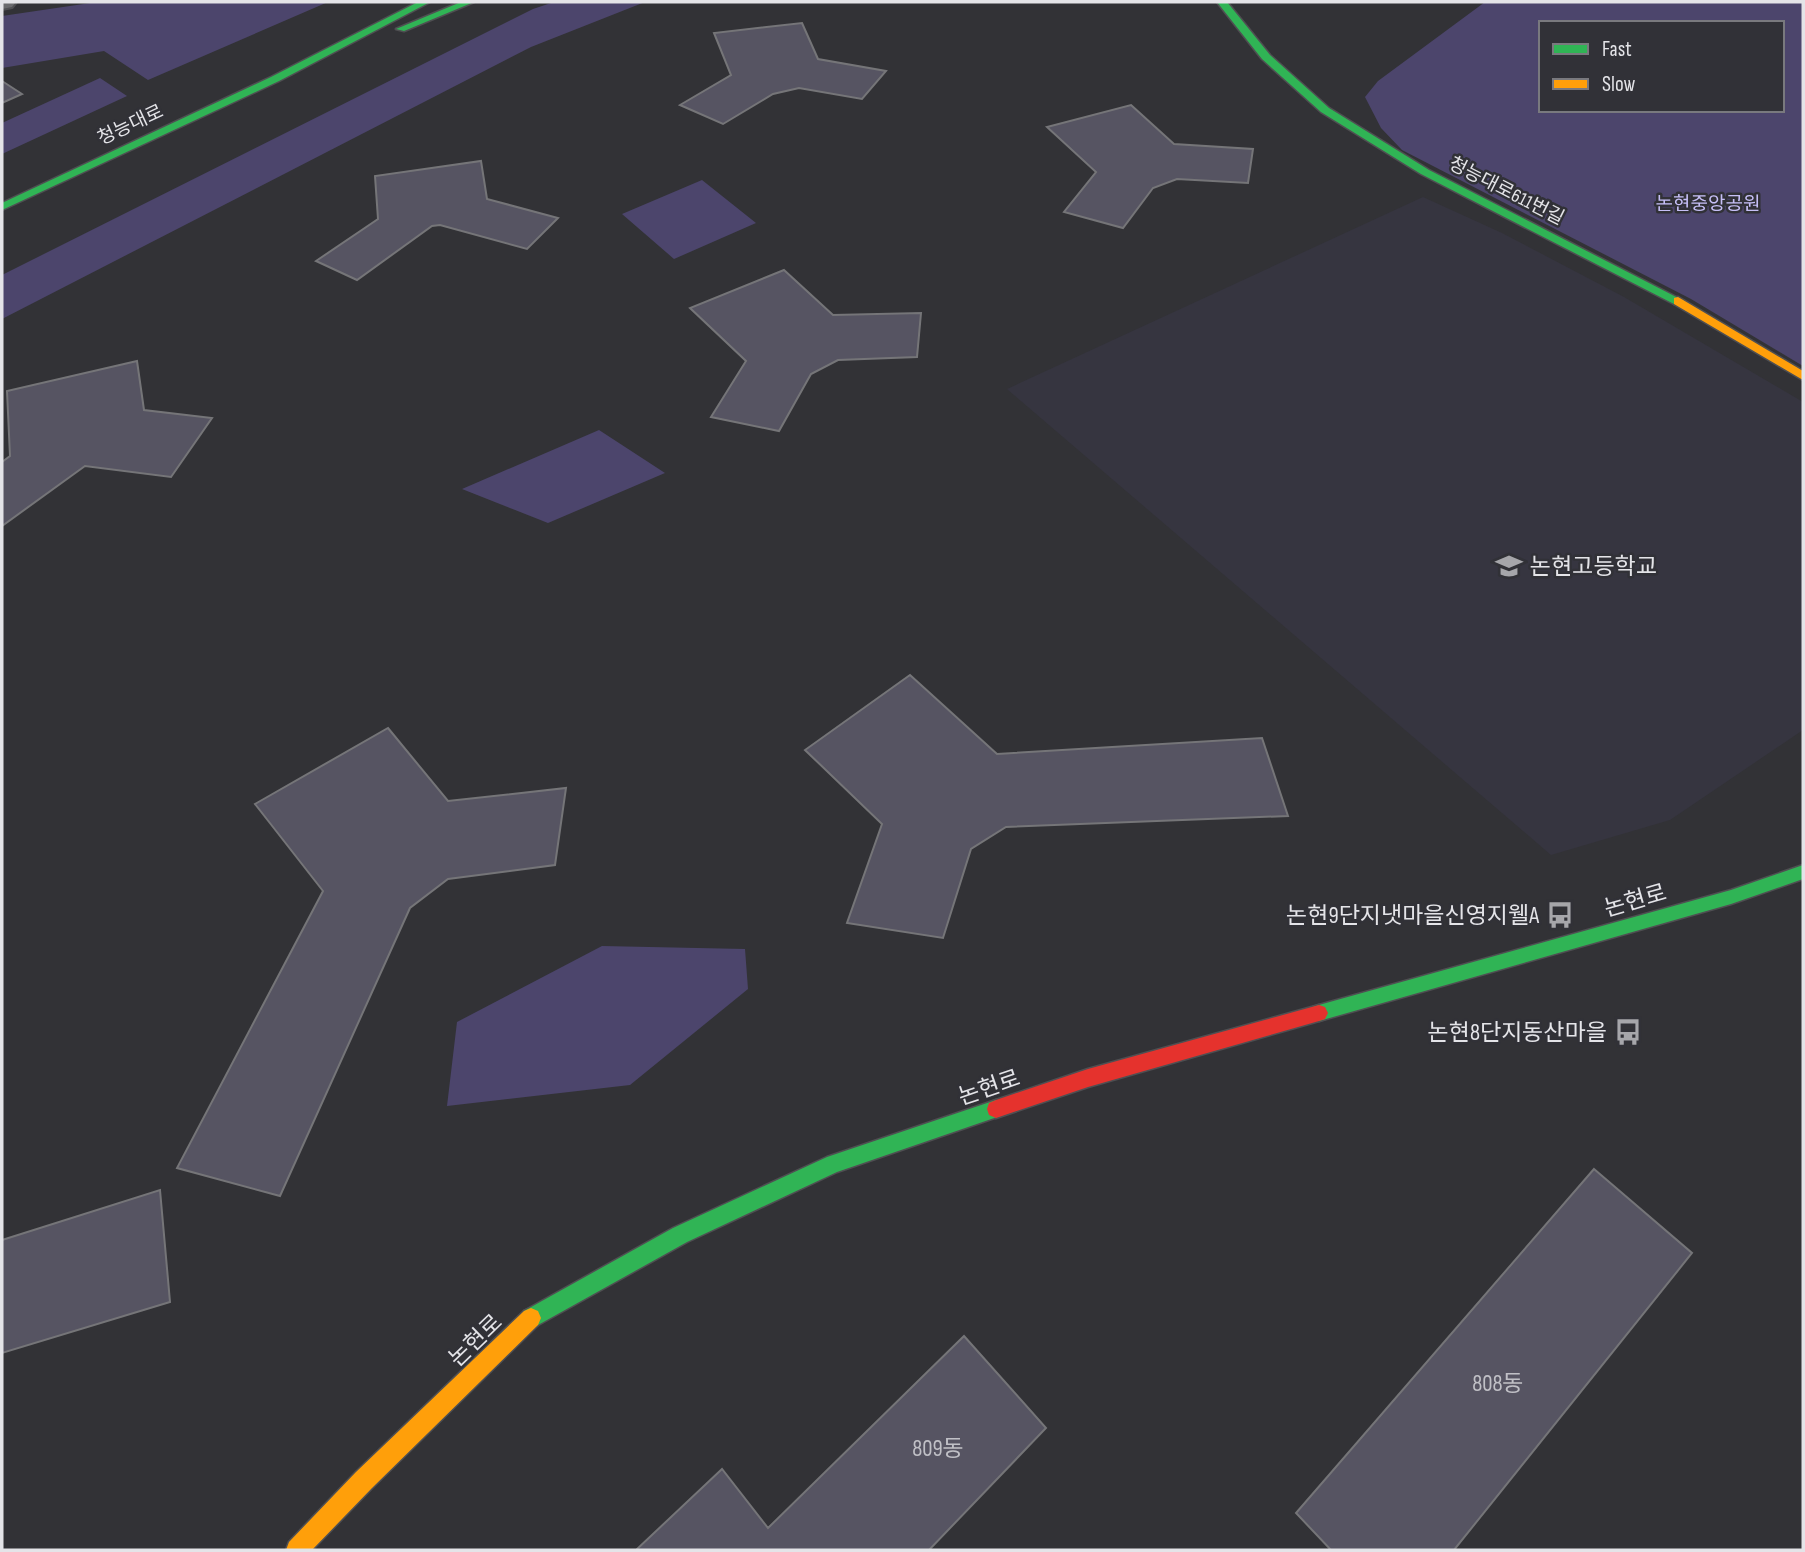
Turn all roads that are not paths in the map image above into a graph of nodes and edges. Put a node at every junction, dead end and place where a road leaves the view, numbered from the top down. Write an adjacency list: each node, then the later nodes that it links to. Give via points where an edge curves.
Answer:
1 (425, 2): 4 (street, 청능대로)
2 (469, 2): 4 (street, 청능대로)
3 (1222, 2): 6 (street, 청능대로611번길, via 1266,57 1325,110 1425,172 1687,306)
4 (275, 79): 5 (street, 청능대로)
5 (2, 207)
6 (1803, 376)
7 (1803, 872): 8 (street, 논현로, via 1731,897 1088,1078 834,1164 680,1235 529,1319)
8 (297, 1550)

